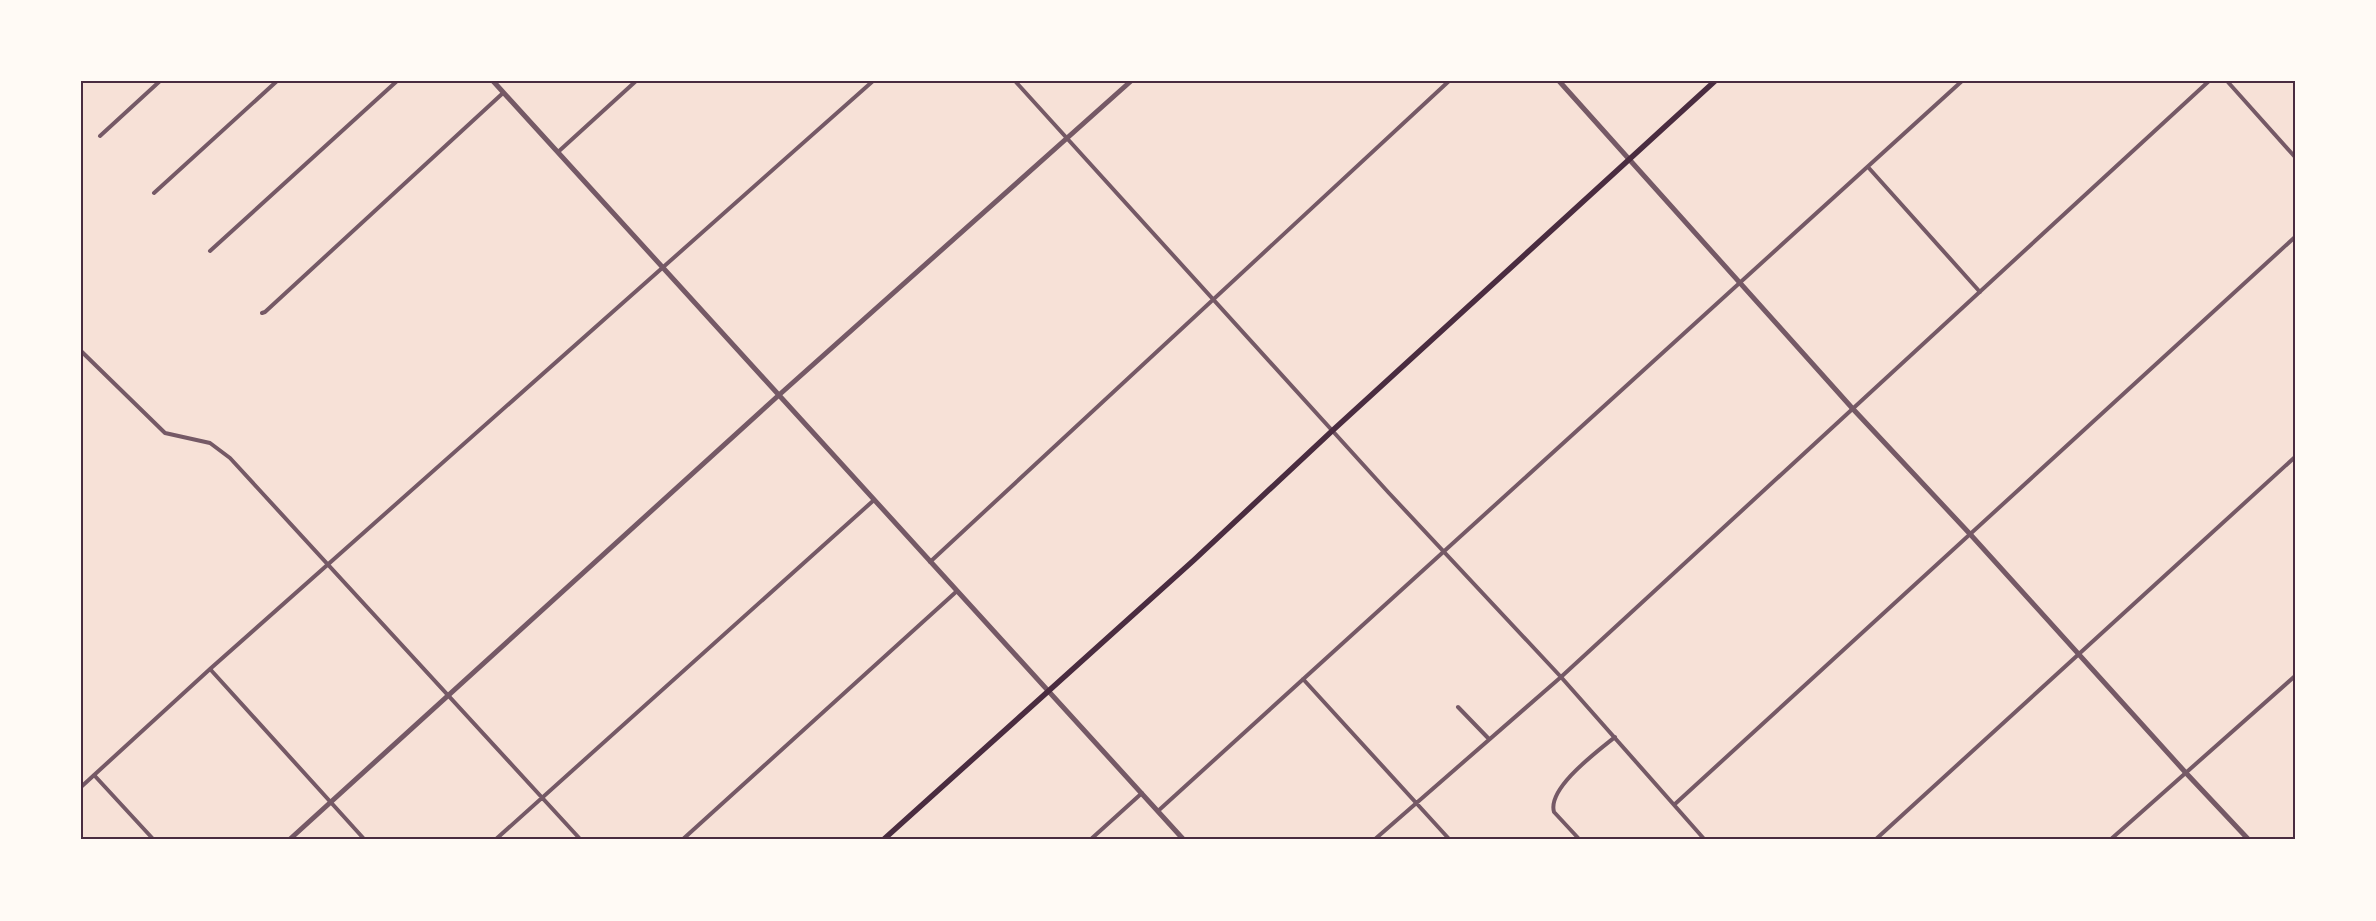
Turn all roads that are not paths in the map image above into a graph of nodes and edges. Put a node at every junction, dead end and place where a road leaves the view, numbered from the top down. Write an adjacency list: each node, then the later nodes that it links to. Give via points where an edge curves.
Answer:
1 (160, 81): 16 (street)
2 (277, 81): 22 (street)
3 (398, 81): 24 (street)
4 (493, 81): 15 (street)
5 (636, 81): 18 (street)
6 (873, 81): 25 (street)
7 (1015, 81): 17 (street)
8 (1131, 81): 17 (street)
9 (1449, 81): 28 (street)
10 (1559, 81): 20 (street)
11 (1715, 81): 20 (main road)
12 (1962, 81): 21 (street)
13 (2209, 81): 27 (street)
14 (2227, 81): 19 (street)
15 (503, 93): 18 (street); 29 (street)
16 (100, 136)
17 (1067, 139): 28 (street); 31 (street)
18 (558, 152): 25 (street)
19 (2295, 157)
20 (1630, 158): 26 (street); 33 (main road)
21 (1868, 167): 26 (street); 27 (street)
22 (154, 193)
23 (2295, 238): 36 (street)
24 (210, 251)
25 (663, 269): 31 (street); 39 (street)
26 (1741, 282): 32 (street); 37 (street)
27 (1980, 292): 32 (street)
28 (1213, 299): 33 (street); 38 (street)
29 (262, 313)
30 (81, 351): 39 (street, via 165,433 210,443 220,450)
31 (779, 395): 35 (street); 47 (street)
32 (1853, 409): 36 (street); 44 (street)
33 (1332, 430): 37 (street); 46 (main road)
34 (2295, 457): 41 (street)
35 (874, 500): 38 (street); 55 (street)
36 (1970, 534): 41 (street); 58 (street)
37 (1444, 551): 44 (street); 45 (street)
38 (930, 562): 40 (street)
39 (329, 565): 42 (street); 47 (street)
40 (957, 591): 46 (street); 65 (street)
41 (2079, 655): 51 (street); 73 (street)
42 (210, 669): 52 (street); 56 (street)
43 (2295, 676): 51 (street)
44 (1561, 677): 49 (street); 50 (street)
45 (1302, 680): 57 (street); 59 (street)
46 (1048, 691): 54 (street); 66 (main road)
47 (448, 696): 55 (street); 56 (street)
48 (1458, 707): 50 (street)
49 (1614, 737): 58 (street); 71 (street, via 1572,775 1555,800 1554,812)
50 (1489, 739): 57 (street)
51 (2186, 773): 74 (street); 75 (street)
52 (94, 775): 53 (street); 60 (street)
53 (81, 787)
54 (1142, 793): 59 (street); 67 (street)
55 (542, 798): 63 (street); 64 (street)
56 (330, 802): 61 (street); 62 (street)
57 (1416, 802): 69 (street); 70 (street)
58 (1675, 804): 72 (street)
59 (1158, 811): 68 (street)
60 (154, 840)
61 (289, 840)
62 (365, 840)
63 (495, 840)
64 (581, 840)
65 (682, 840)
66 (883, 840)
67 (1090, 840)
68 (1184, 840)
69 (1374, 840)
70 (1450, 840)
71 (1580, 840)
72 (1705, 840)
73 (1875, 840)
74 (2110, 840)
75 (2249, 840)

